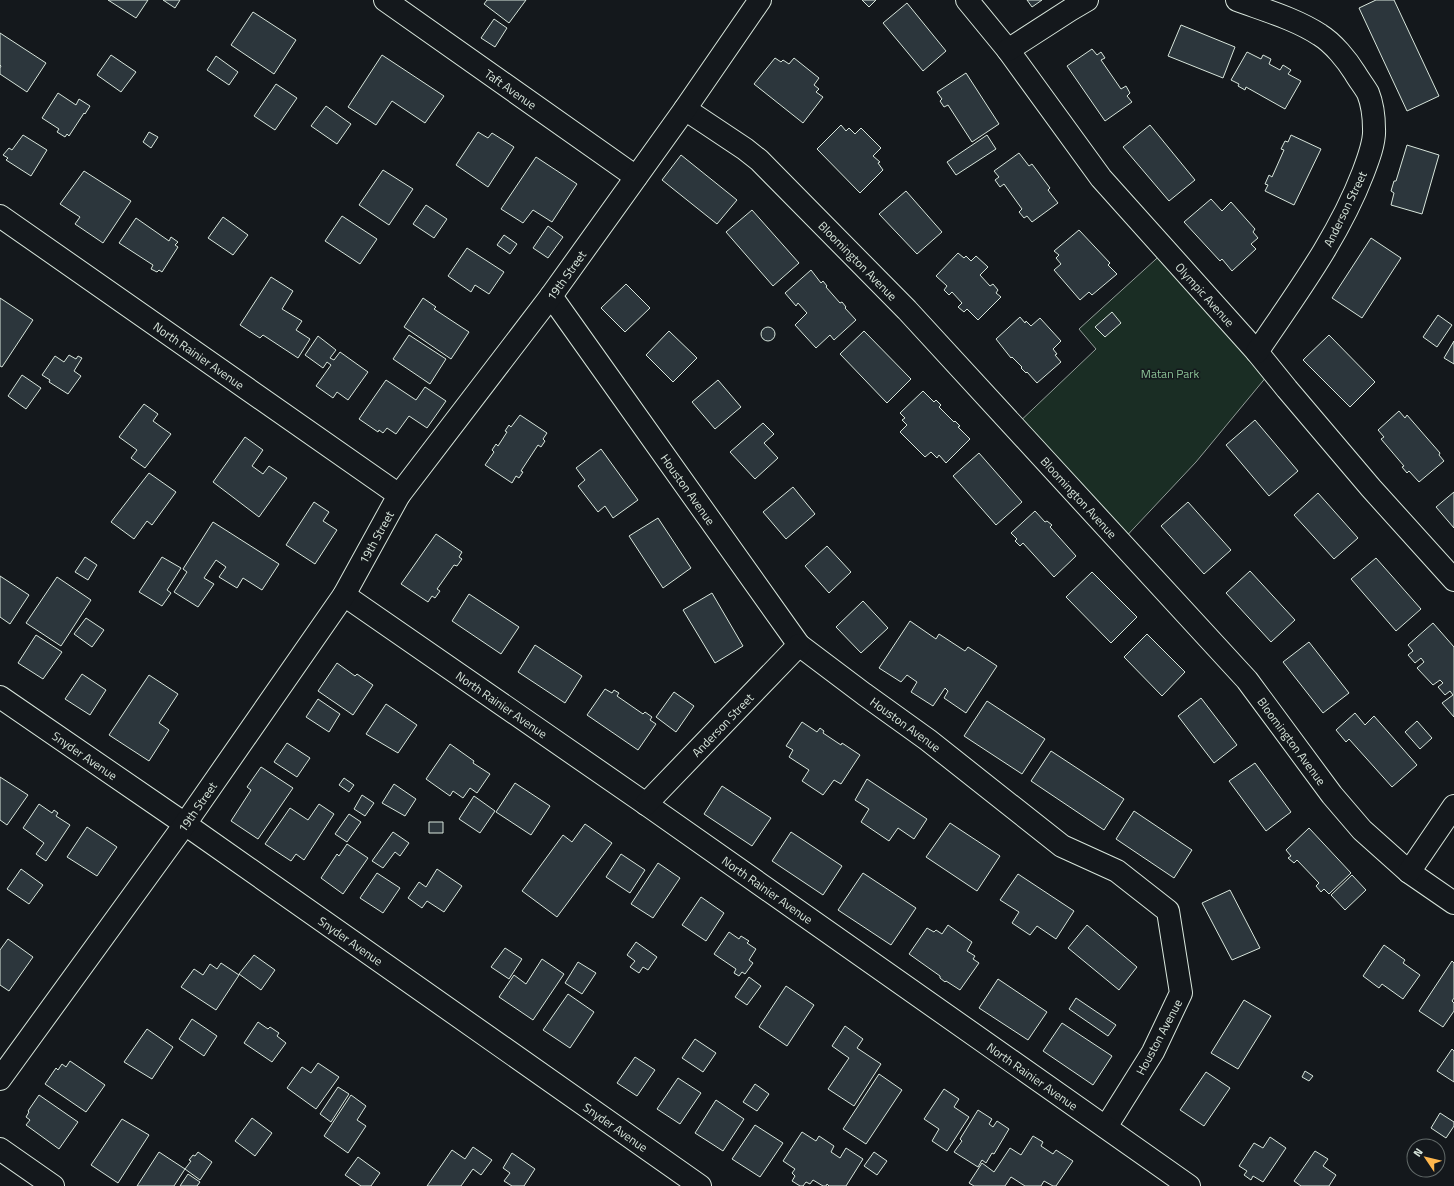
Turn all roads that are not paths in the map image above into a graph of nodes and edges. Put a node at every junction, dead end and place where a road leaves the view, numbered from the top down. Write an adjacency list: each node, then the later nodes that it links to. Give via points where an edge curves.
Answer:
1 (385, 0): 8 (street, Taft Avenue)
2 (760, 0): 7 (street, 19th Street)
3 (967, 0): 6 (street, Olympic Avenue)
4 (1088, 0): 6 (street)
5 (1237, 0): 11 (street, Anderson Street, via 1321,35 1351,67 1368,94 1374,130 1368,158 1356,191 1338,227 1316,265)
6 (1008, 50): 11 (street, Olympic Avenue, via 1101,178)
7 (685, 109): 8 (street, 19th Street); 20 (street, Bloomington Avenue, via 759,160 907,310 1247,680 1332,795 1362,830)
8 (636, 177): 10 (street, 19th Street)
9 (0, 216): 12 (street, North Rainier Avenue)
10 (551, 296): 12 (street, 19th Street); 15 (street, Houston Avenue)
11 (1257, 352): 13 (street, Olympic Avenue, via 1366,482)
12 (399, 495): 14 (street, 19th Street)
13 (1454, 580)
14 (344, 595): 17 (street, North Rainier Avenue); 19 (street, 19th Street)
15 (799, 645): 17 (street, Anderson Street); 23 (street, Houston Avenue, via 928,740 1062,846 1118,871 1168,911 1182,993 1153,1052)
16 (0, 697): 19 (street, Snyder Avenue)
17 (646, 804): 23 (street, North Rainier Avenue)
18 (1454, 806): 20 (street)
19 (185, 824): 22 (street, 19th Street); 26 (street, Snyder Avenue)
20 (1409, 872): 21 (street, Bloomington Avenue)
21 (1454, 903)
22 (0, 1079)
23 (1106, 1127): 27 (street, North Rainier Avenue)
24 (0, 1149): 25 (street)
25 (53, 1186)
26 (700, 1186)
27 (1189, 1186)

